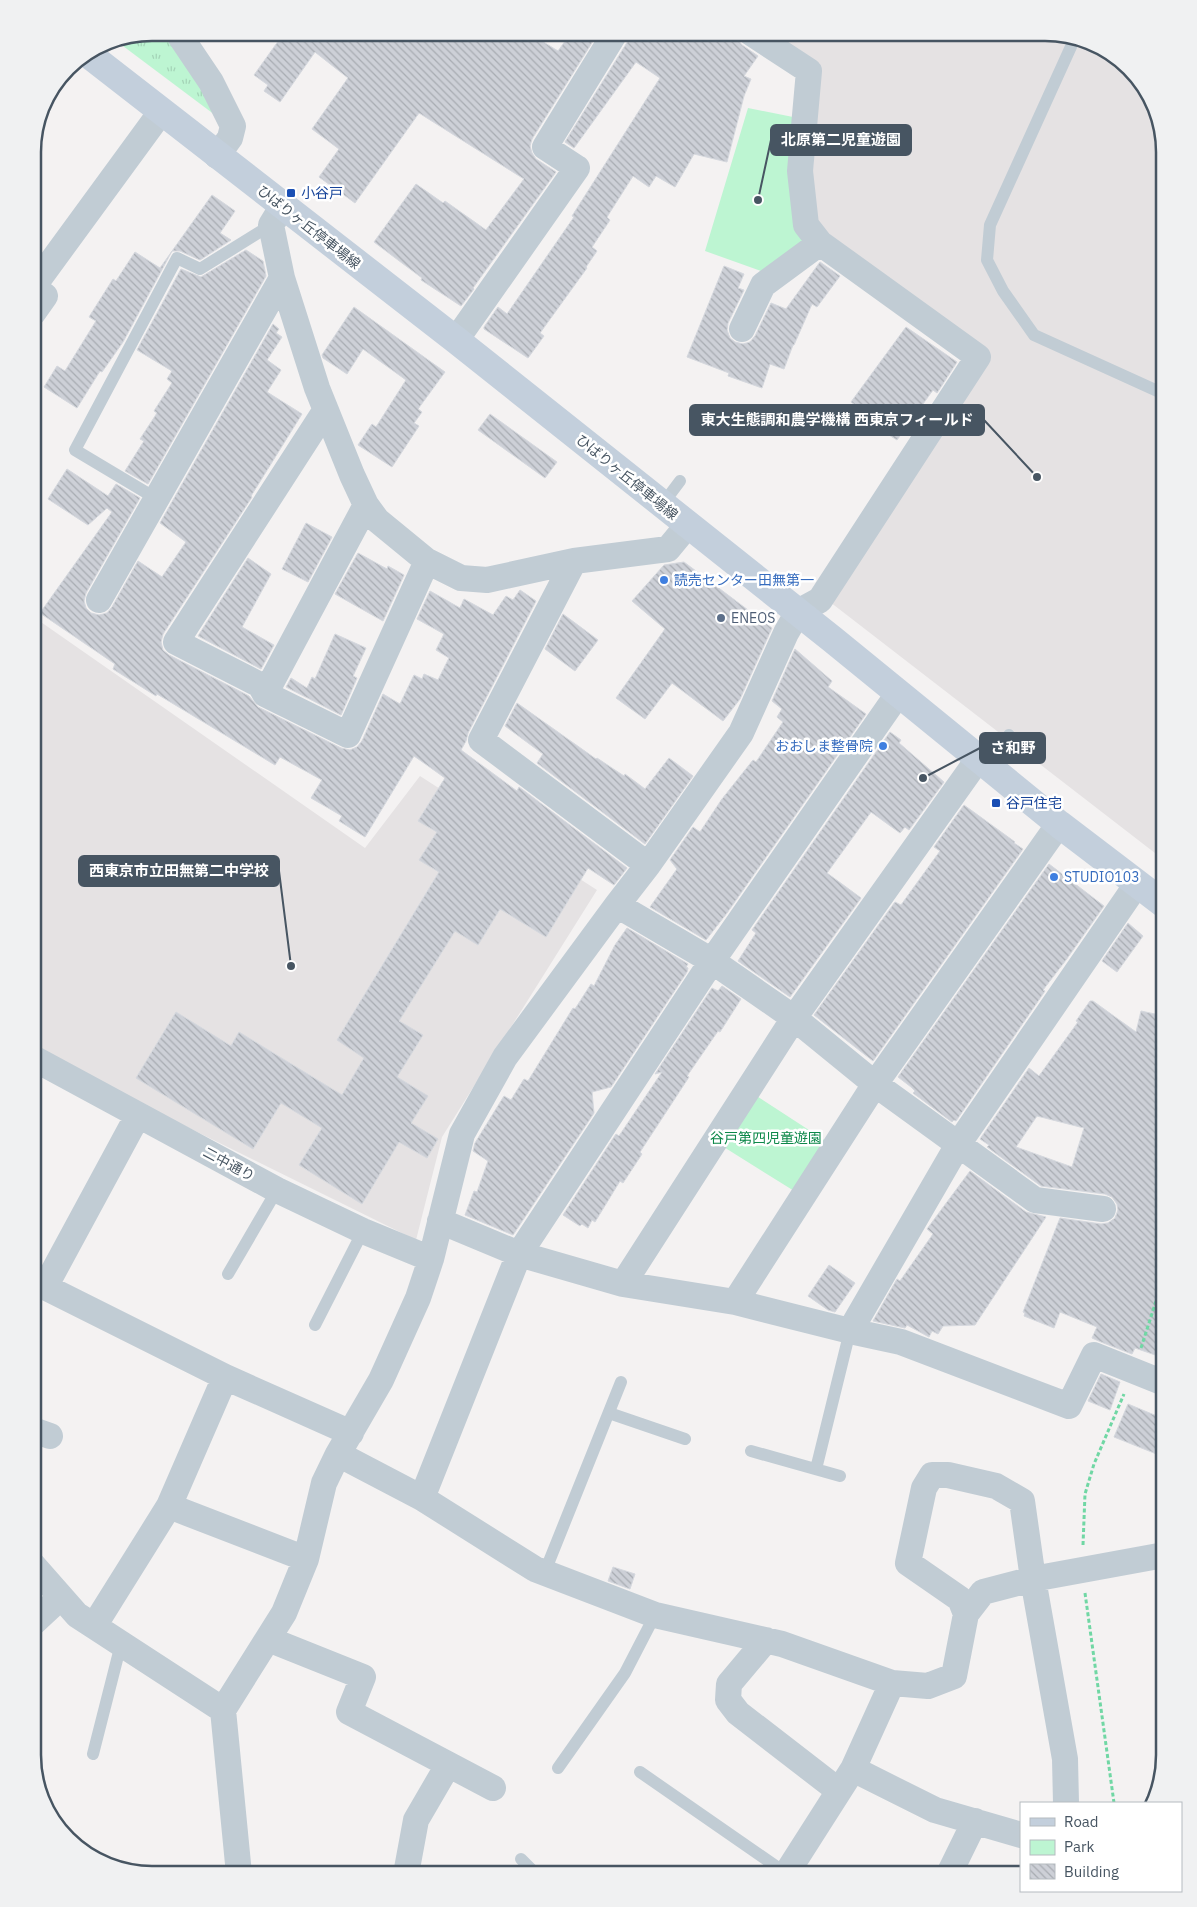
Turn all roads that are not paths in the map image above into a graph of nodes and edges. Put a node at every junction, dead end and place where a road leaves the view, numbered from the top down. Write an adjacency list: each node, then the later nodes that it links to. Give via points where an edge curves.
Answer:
1 (184, 41): 7 (street, via 211,82 233,126 230,138)
2 (610, 41): 13 (street, via 545,146 578,168)
3 (763, 41): 9 (street, via 809,71 800,171 806,225)
4 (1072, 45): 14 (lane, via 990,225 987,260 1003,291 1034,335)
5 (93, 58): 6 (main road, ひばりヶ丘停車場線)
6 (161, 112): 7 (main road, ひばりヶ丘停車場線); 10 (street)
7 (217, 156): 8 (main road, ひばりヶ丘停車場線)
8 (277, 216): 11 (street); 13 (main road, ひばりヶ丘停車場線); 17 (lane, via 200,269 176,258 74,450)
9 (820, 243): 12 (street, via 764,285); 24 (street, via 875,288 978,357 820,600)
10 (41, 276)
11 (282, 278): 15 (street); 17 (street)
12 (742, 329)
13 (456, 340): 19 (main road, ひばりヶ丘停車場線)
14 (1156, 390)
15 (325, 411): 18 (street); 25 (street, via 176,642 260,685)
16 (680, 480): 19 (lane)
17 (157, 499): 23 (street)
18 (366, 505): 21 (street, via 377,520); 25 (street)
19 (662, 505): 20 (main road, ひばりヶ丘停車場線)
20 (688, 526): 22 (street, via 668,549); 24 (main road, ひばりヶ丘停車場線)
21 (427, 561): 22 (street, via 461,578 487,580); 25 (street, via 348,736)
22 (574, 561): 30 (street, via 481,740)
23 (99, 600)
24 (798, 612): 26 (main road, ひばりヶ丘停車場線); 30 (street, via 741,733)
25 (266, 694)
26 (898, 694): 28 (main road, ひばりヶ丘停車場線); 34 (street)
27 (1009, 735): 28 (lane)
28 (983, 762): 29 (main road, ひばりヶ丘停車場線); 35 (street)
29 (1059, 824): 31 (main road, ひばりヶ丘停車場線); 37 (street)
30 (648, 865): 33 (street)
31 (1137, 884): 32 (main road, ひばりヶ丘停車場線); 39 (street)
32 (1156, 898)
33 (617, 905): 34 (street); 42 (street, via 505,1057 462,1134)
34 (712, 961): 35 (street); 44 (street)
35 (794, 1018): 37 (street); 47 (street)
36 (41, 1069): 38 (street, 二中通り)
37 (875, 1084): 39 (street); 48 (street)
38 (138, 1115): 40 (street, 二中通り); 51 (street, via 45,1287)
39 (959, 1143): 41 (street, via 1035,1200); 50 (street)
40 (277, 1190): 43 (street, 二中通り); 46 (lane)
41 (1103, 1209)
42 (440, 1221): 44 (street); 45 (street)
43 (363, 1230): 45 (street, 二中通り); 49 (lane)
44 (519, 1254): 47 (street); 60 (street)
45 (431, 1259): 56 (street, via 418,1298 381,1380)
46 (228, 1274)
47 (623, 1284): 48 (street)
48 (735, 1302): 50 (street)
49 (315, 1325)
50 (850, 1331): 52 (street, via 901,1342 1069,1406 1094,1355); 58 (lane)
51 (225, 1377): 56 (street); 61 (street)
52 (1156, 1380)
53 (621, 1382): 54 (lane)
54 (609, 1413): 55 (lane); 64 (lane)
55 (685, 1439)
56 (344, 1443): 60 (street); 63 (street, via 324,1483)
57 (751, 1451): 58 (lane)
58 (816, 1469): 59 (lane)
59 (840, 1476)
60 (422, 1498): 64 (street)
61 (169, 1506): 63 (street); 71 (street)
62 (1156, 1556): 66 (street)
63 (306, 1559): 72 (street, via 284,1613)
64 (544, 1574): 70 (street)
65 (41, 1575): 67 (street)
66 (1033, 1579): 68 (street, via 983,1592); 68 (street, via 1022,1501 996,1486 948,1475 932,1476 924,1488 908,1564 960,1599); 84 (street, via 1065,1759)
67 (61, 1597): 69 (street); 71 (street, via 77,1615)
68 (966, 1614): 75 (street, via 954,1676 928,1686)
69 (41, 1615)
70 (655, 1615): 73 (street); 79 (lane, via 625,1673)
71 (94, 1626): 74 (street)
72 (268, 1639): 76 (street); 78 (street, via 362,1677 349,1712)
73 (766, 1640): 75 (street); 83 (street, via 729,1684 728,1700 738,1713)
74 (122, 1644): 76 (street); 77 (lane)
75 (892, 1683): 80 (street)
76 (223, 1710): 88 (street)
77 (93, 1754)
78 (448, 1765): 82 (street); 89 (street, via 416,1820)
79 (558, 1768)
80 (853, 1769): 83 (street); 85 (street, via 935,1810)
81 (640, 1772): 91 (lane)
82 (493, 1788)
83 (839, 1791): 92 (street)
84 (1066, 1802)
85 (975, 1821): 86 (street); 93 (street)
86 (1020, 1835)
87 (521, 1859): 90 (lane)
88 (238, 1866)
89 (407, 1866)
90 (528, 1866)
91 (775, 1866)
92 (791, 1866)
93 (953, 1866)

